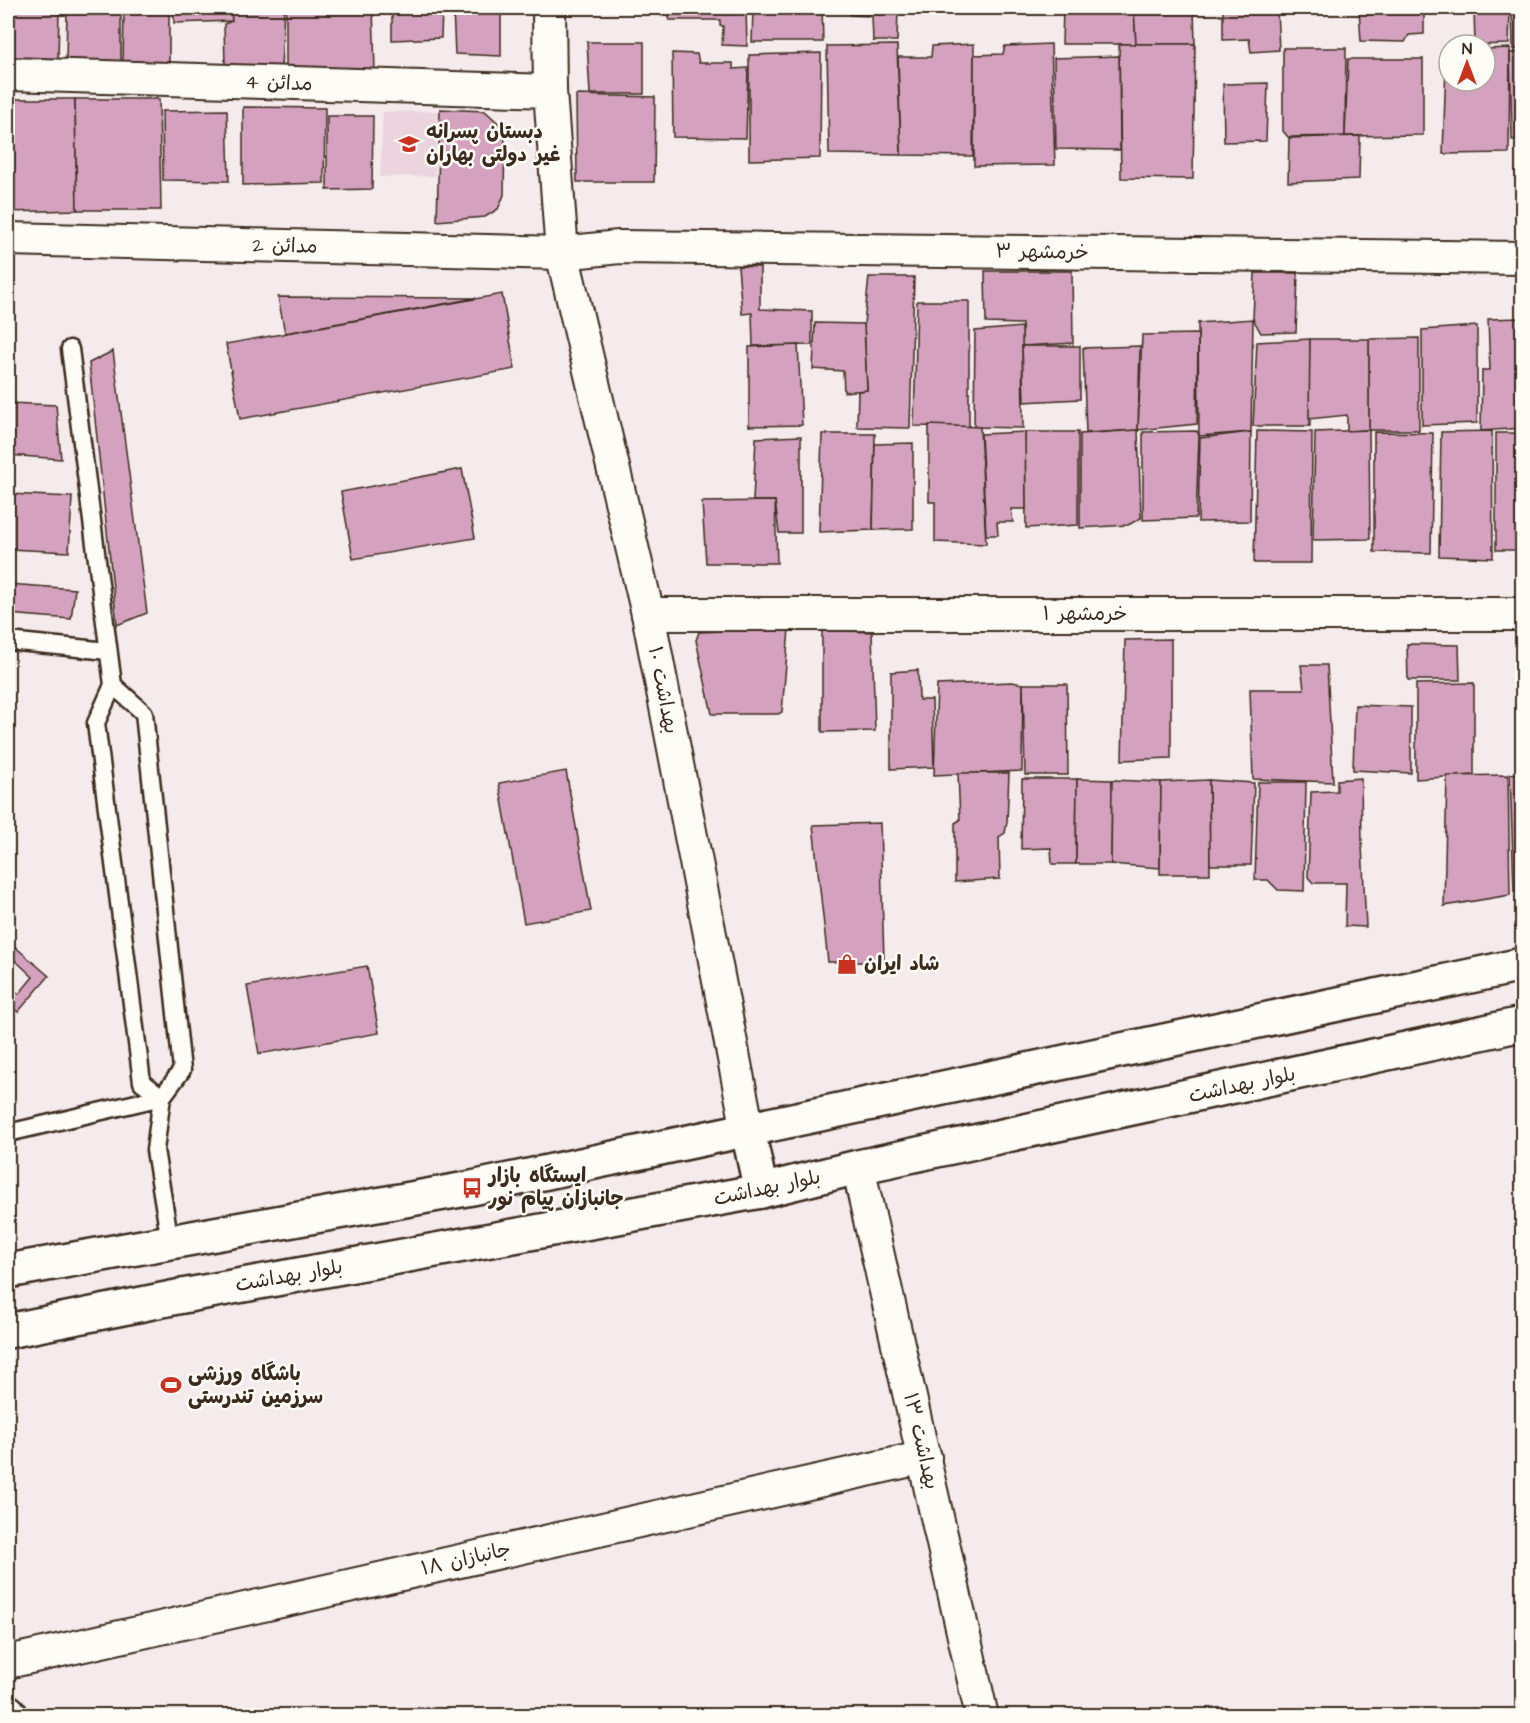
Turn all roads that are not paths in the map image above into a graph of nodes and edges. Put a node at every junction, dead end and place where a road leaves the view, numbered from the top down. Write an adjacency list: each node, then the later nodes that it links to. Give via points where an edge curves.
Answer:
1 (549, 8): 3 (street, بهداشت ۱۰)
2 (8, 74): 3 (street, مدائن 4)
3 (550, 91): 5 (street, بهداشت ۱۰)
4 (8, 239): 5 (street, مدائن 2)
5 (562, 253): 6 (street, خرمشهر ۳, via 619,247); 8 (street, بهداشت ۱۰)
6 (1522, 258)
7 (70, 349): 11 (lane)
8 (648, 614): 9 (street, خرمشهر ۱); 16 (street, بهداشت ۱۰)
9 (1522, 614)
10 (8, 641): 11 (lane)
11 (108, 651): 12 (lane)
12 (112, 685): 15 (lane, via 96,723 142,1082); 15 (lane, via 144,713 182,1070)
13 (1522, 965): 16 (main road)
14 (1522, 1024): 18 (main road, بلوار بهداشت)
15 (162, 1097): 17 (lane); 20 (lane, via 155,1150)
16 (748, 1131): 19 (main road); 20 (main road, via 472,1188)
17 (8, 1133)
18 (858, 1167): 19 (main road, بلوار بهداشت); 23 (street, بهداشت ۱۳)
19 (761, 1191): 22 (main road, بلوار بهداشت, via 177,1296)
20 (170, 1242): 21 (main road)
21 (8, 1271)
22 (8, 1331)
23 (925, 1456): 24 (street, جانبازان ۱۸); 27 (street, بهداشت ۱۳)
24 (8, 1662)
25 (8, 1712): 26 (main road)
26 (11, 1716)
27 (982, 1716)

